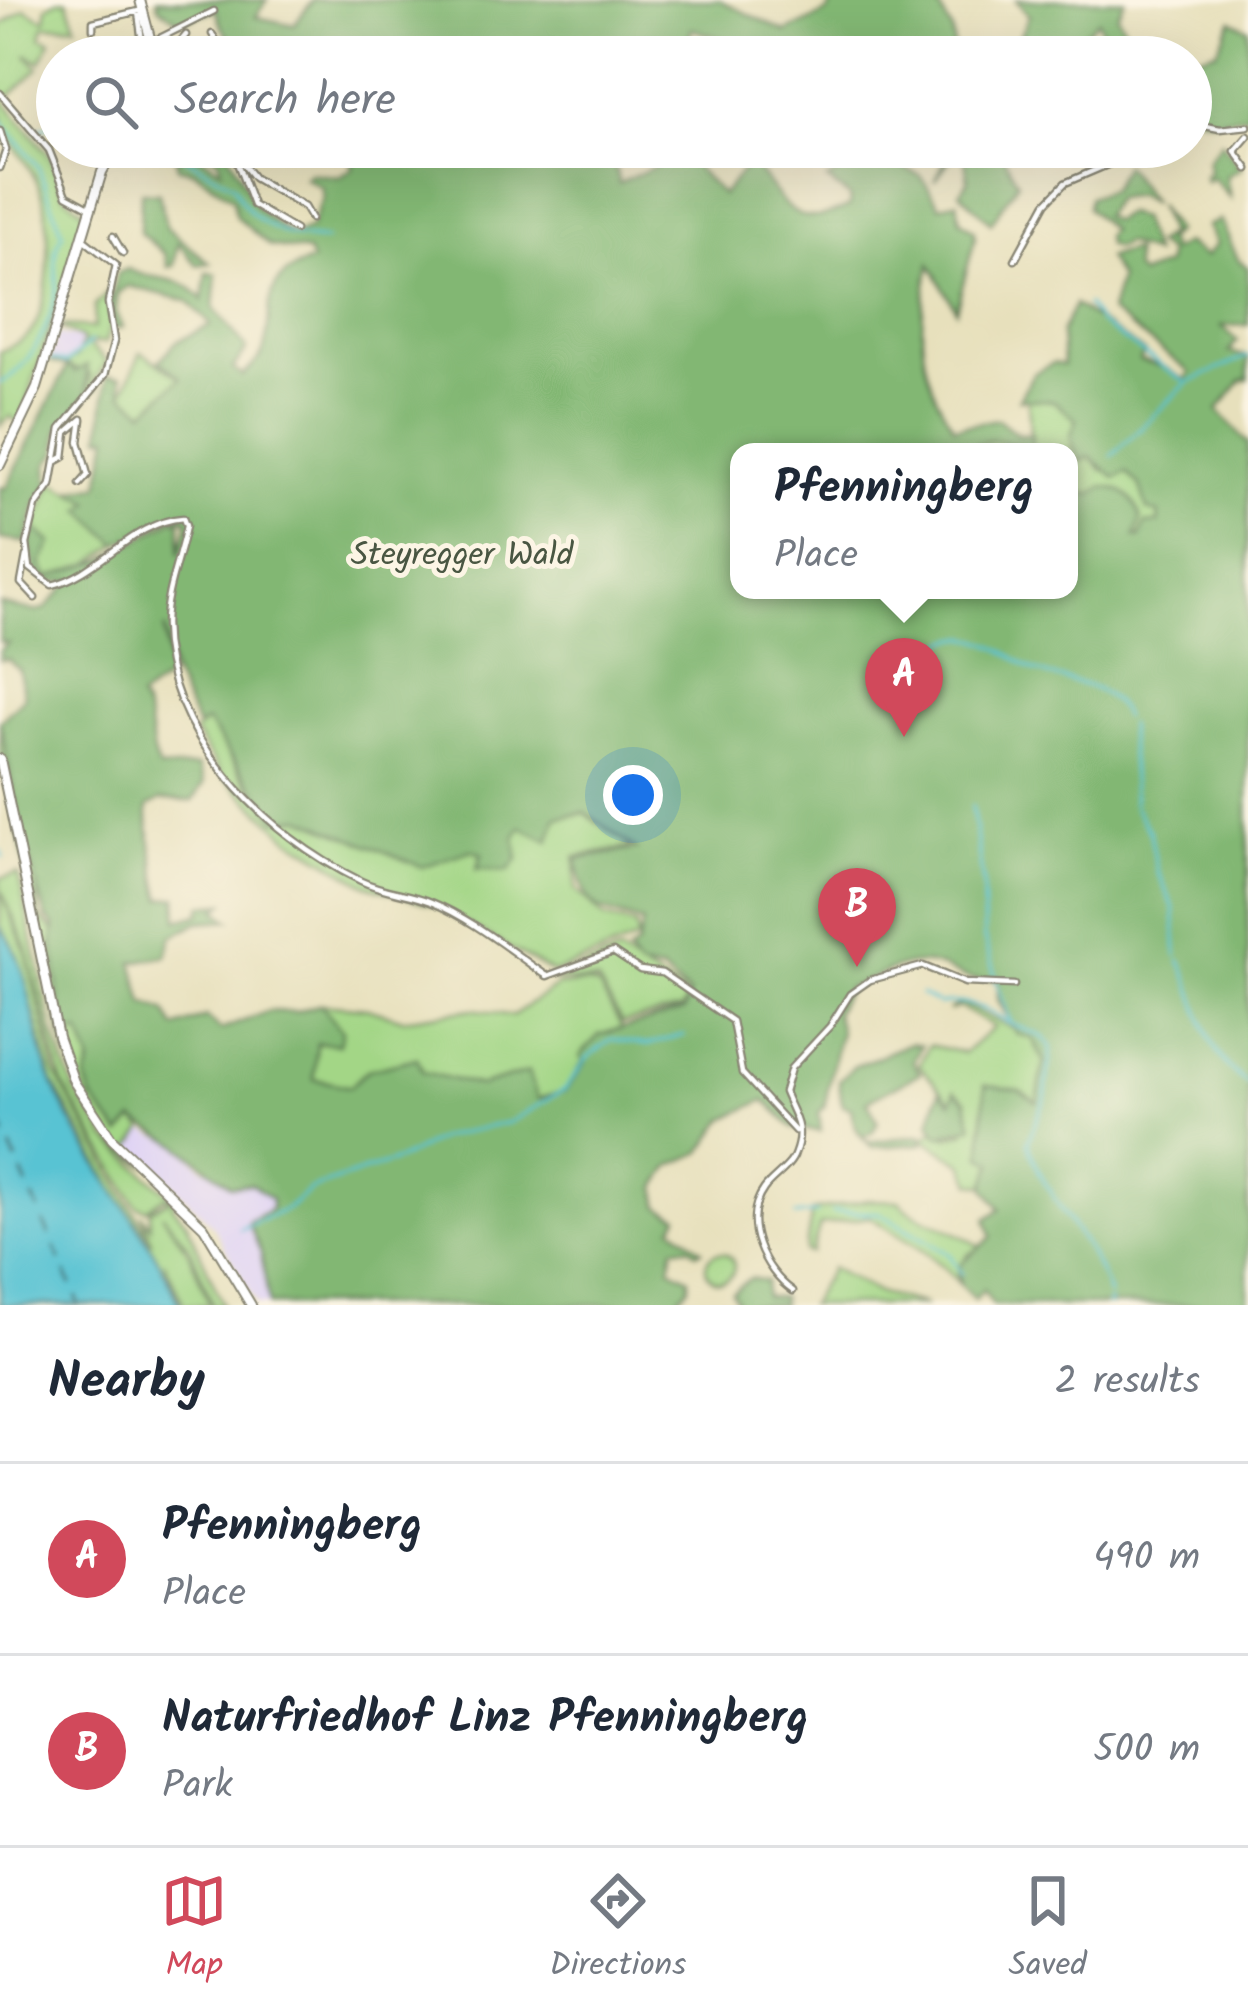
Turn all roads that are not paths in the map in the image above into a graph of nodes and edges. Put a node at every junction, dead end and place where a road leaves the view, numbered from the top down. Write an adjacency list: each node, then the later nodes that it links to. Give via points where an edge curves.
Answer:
1 (140, 7): 3 (street); 4 (main road)
2 (214, 11): 5 (street)
3 (93, 28)
4 (150, 36)
5 (164, 36)
6 (0, 93): 10 (street)
7 (1248, 125): 8 (street)
8 (1212, 127)
9 (0, 131): 12 (street)
10 (36, 135)
11 (1248, 136): 18 (street, via 1235,152)
12 (0, 168)
13 (56, 168): 19 (street, via 67,195)
14 (107, 168): 19 (main road)
15 (239, 168): 21 (street, via 253,205)
16 (246, 168): 20 (street)
17 (1100, 168): 25 (street, via 1065,183 1046,203)
18 (1248, 169)
19 (91, 208): 23 (main road)
20 (311, 219)
21 (295, 230)
22 (113, 236): 24 (street)
23 (82, 239): 26 (street, via 115,262 112,354 100,388 61,429); 27 (main road, via 37,388)
24 (123, 253)
25 (1015, 260)
26 (55, 462): 28 (street, via 82,419 88,475); 29 (street)
27 (0, 465)
28 (80, 484)
29 (26, 556): 30 (street, via 21,583); 33 (street, via 41,581 55,585 183,518 166,614 170,667 199,738 227,778 324,860 373,886 433,903 547,976 613,952 662,973 732,1021 742,1073)
30 (35, 598)
31 (0, 758): 35 (main road, via 74,1082 112,1139 204,1227)
32 (1014, 985): 33 (street, via 965,983 923,966 860,986 787,1075 784,1092 800,1119)
33 (795, 1131): 34 (street, via 796,1152 761,1192 754,1222 768,1264)
34 (793, 1291)
35 (251, 1305)

